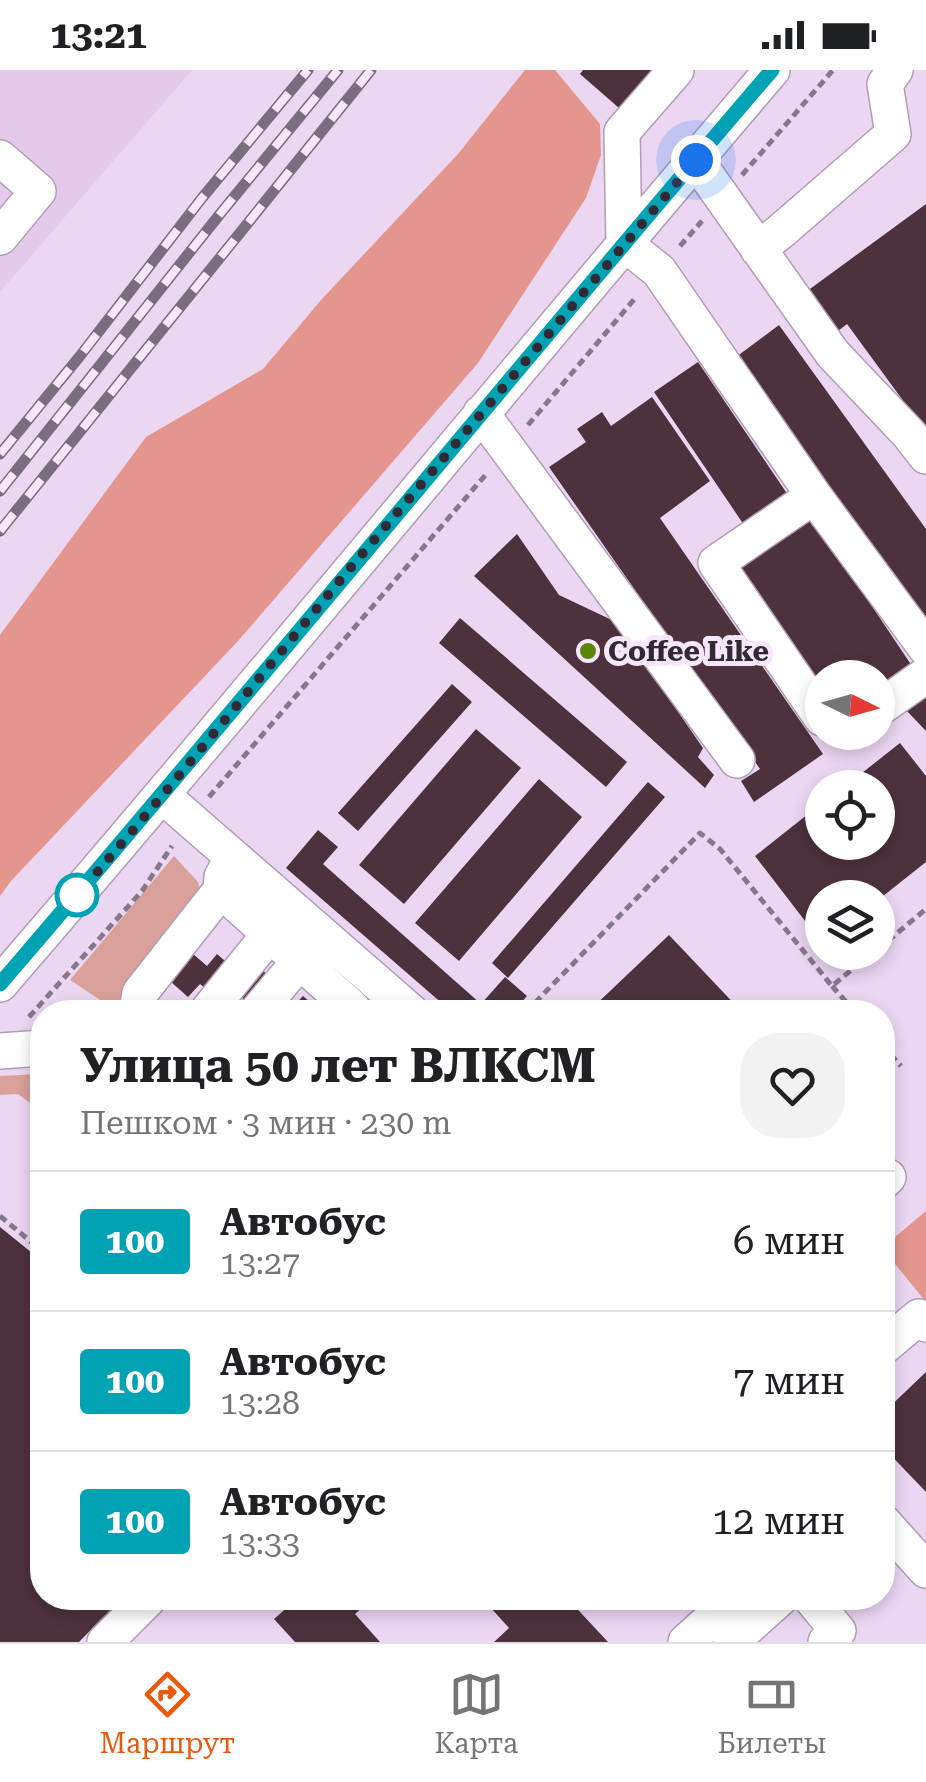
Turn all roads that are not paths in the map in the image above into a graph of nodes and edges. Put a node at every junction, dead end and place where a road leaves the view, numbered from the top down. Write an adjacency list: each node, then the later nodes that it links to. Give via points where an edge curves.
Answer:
1 (676, 70): 7 (street, via 622,132)
2 (772, 70): 5 (street)
3 (896, 70): 8 (street, via 885,84 894,134)
4 (0, 158): 6 (street, via 38,191)
5 (696, 160): 7 (street); 8 (street)
6 (0, 238)
7 (624, 243): 9 (street); 11 (street, via 658,271)
8 (758, 249): 10 (street, via 833,354)
9 (481, 413): 16 (street); 17 (street)
10 (926, 456)
11 (814, 496): 12 (street); 14 (street, via 716,563)
12 (926, 648)
13 (926, 676): 15 (street)
14 (805, 693)
15 (895, 697)
16 (738, 760)
17 (162, 796): 18 (street, via 189,820); 21 (street)
18 (227, 874): 19 (street); 22 (street); 26 (street)
19 (269, 935): 20 (street); 23 (street)
20 (299, 962): 24 (street); 25 (street)
21 (0, 984)
22 (139, 1000)
23 (217, 1000)
24 (267, 1000)
25 (343, 1000)
26 (391, 1000)
27 (30, 1036): 28 (street)
28 (0, 1051)
29 (926, 1324): 30 (street, via 919,1317)
30 (895, 1337)
31 (895, 1535): 32 (street)
32 (926, 1570)
33 (138, 1610): 37 (street)
34 (721, 1610): 38 (street)
35 (767, 1610): 39 (street)
36 (821, 1610): 40 (street, via 838,1630)
37 (107, 1641)
38 (686, 1642)
39 (731, 1642)
40 (826, 1642)

